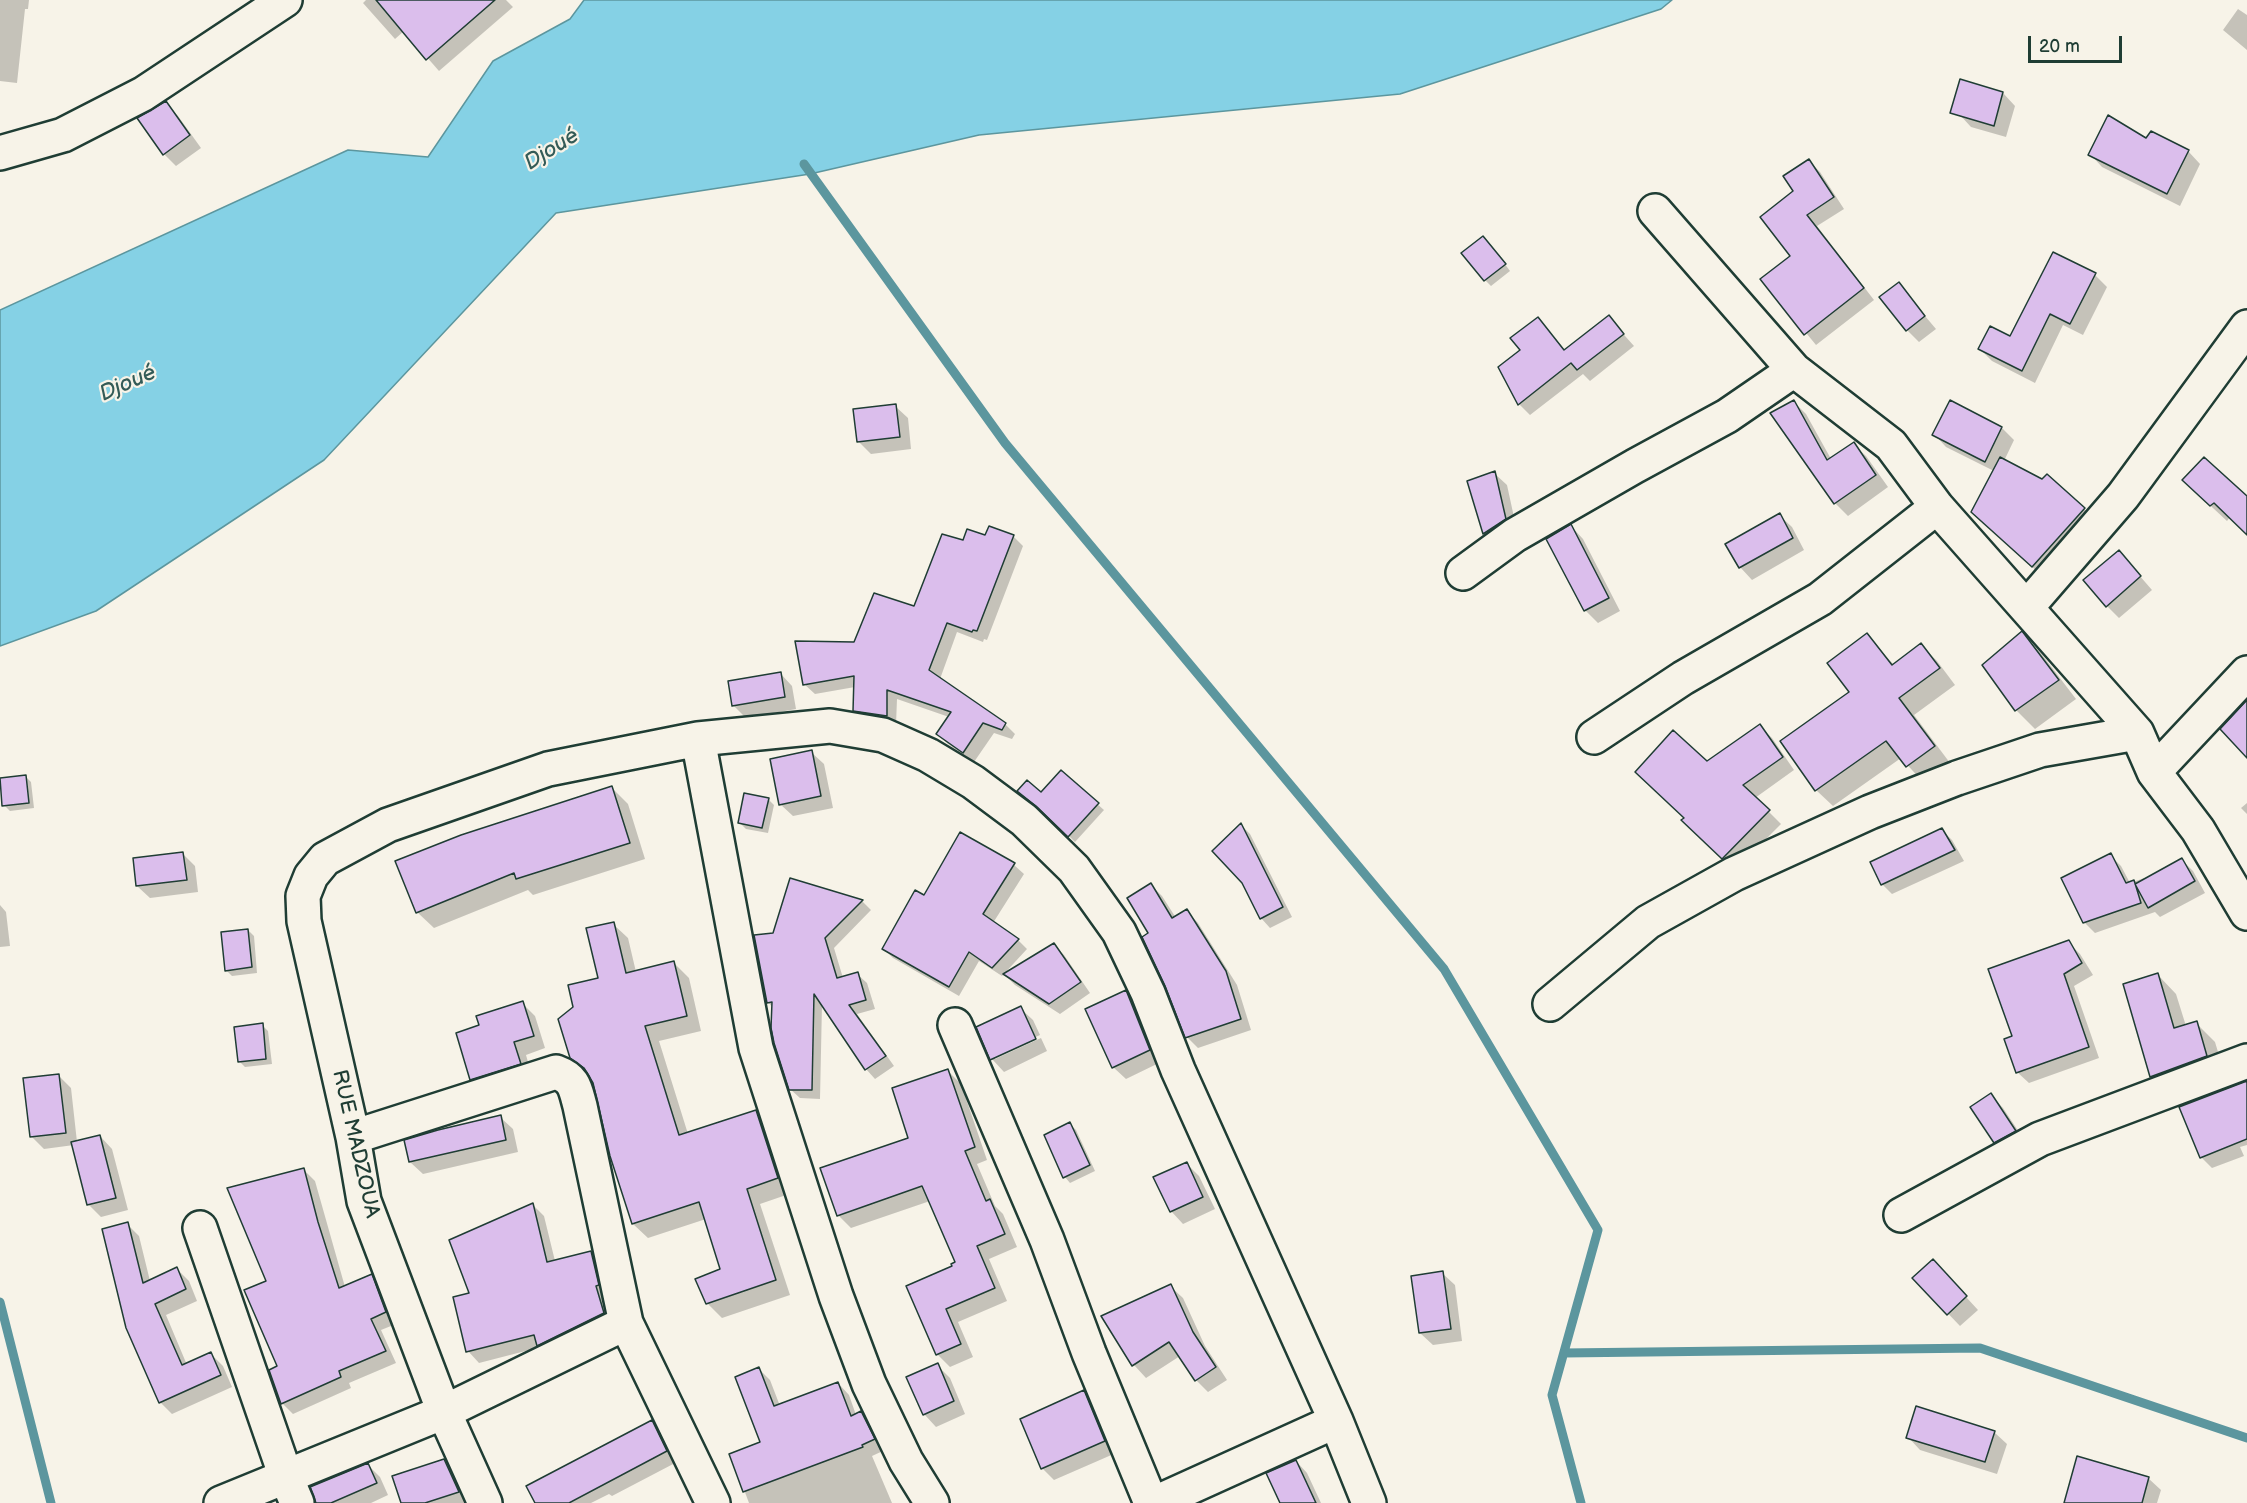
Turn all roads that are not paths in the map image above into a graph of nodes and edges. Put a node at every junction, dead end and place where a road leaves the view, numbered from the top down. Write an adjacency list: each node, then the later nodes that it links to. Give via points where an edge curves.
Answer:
1 (285, 0): 2 (street, via 143,93 63,135)
2 (0, 153)
3 (1655, 211): 5 (street)
4 (2247, 327): 8 (street, via 2122,496)
5 (1794, 370): 6 (street, via 1891,445); 7 (street, via 1726,416 1515,535)
6 (1937, 507): 8 (street); 11 (street, via 1820,599 1683,678)
7 (1463, 573)
8 (2027, 607): 10 (street)
9 (2247, 673): 13 (street)
10 (2137, 733): 13 (street); 15 (street, via 2040,750 1957,778 1870,812 1734,874 1648,922)
11 (1594, 737)
12 (698, 739): 18 (street, RUE MADZOUA, via 548,769 388,825 325,859 311,876 303,896 304,921); 23 (street, via 830,726 883,735 928,754 973,782 1024,820 1074,869 1119,932); 28 (street, via 756,1048 836,1296 869,1384 906,1461)
13 (2154, 772): 14 (street, via 2198,830)
14 (2247, 913)
15 (1550, 1004)
16 (955, 1025): 29 (street)
17 (2247, 1061): 19 (street, via 2040,1139)
18 (353, 1137): 21 (street, via 556,1072 569,1077 580,1106); 22 (street, RUE MADZOUA, via 364,1201)
19 (1901, 1215)
20 (200, 1228): 24 (street)
21 (626, 1323): 22 (street); 27 (street)
22 (444, 1412): 24 (street); 26 (street, RUE MADZOUA)
23 (1336, 1420): 29 (street); 30 (street)
24 (291, 1490): 25 (street)
25 (221, 1503)
26 (485, 1503)
27 (713, 1503)
28 (932, 1503)
29 (1153, 1503)
30 (1369, 1503)

